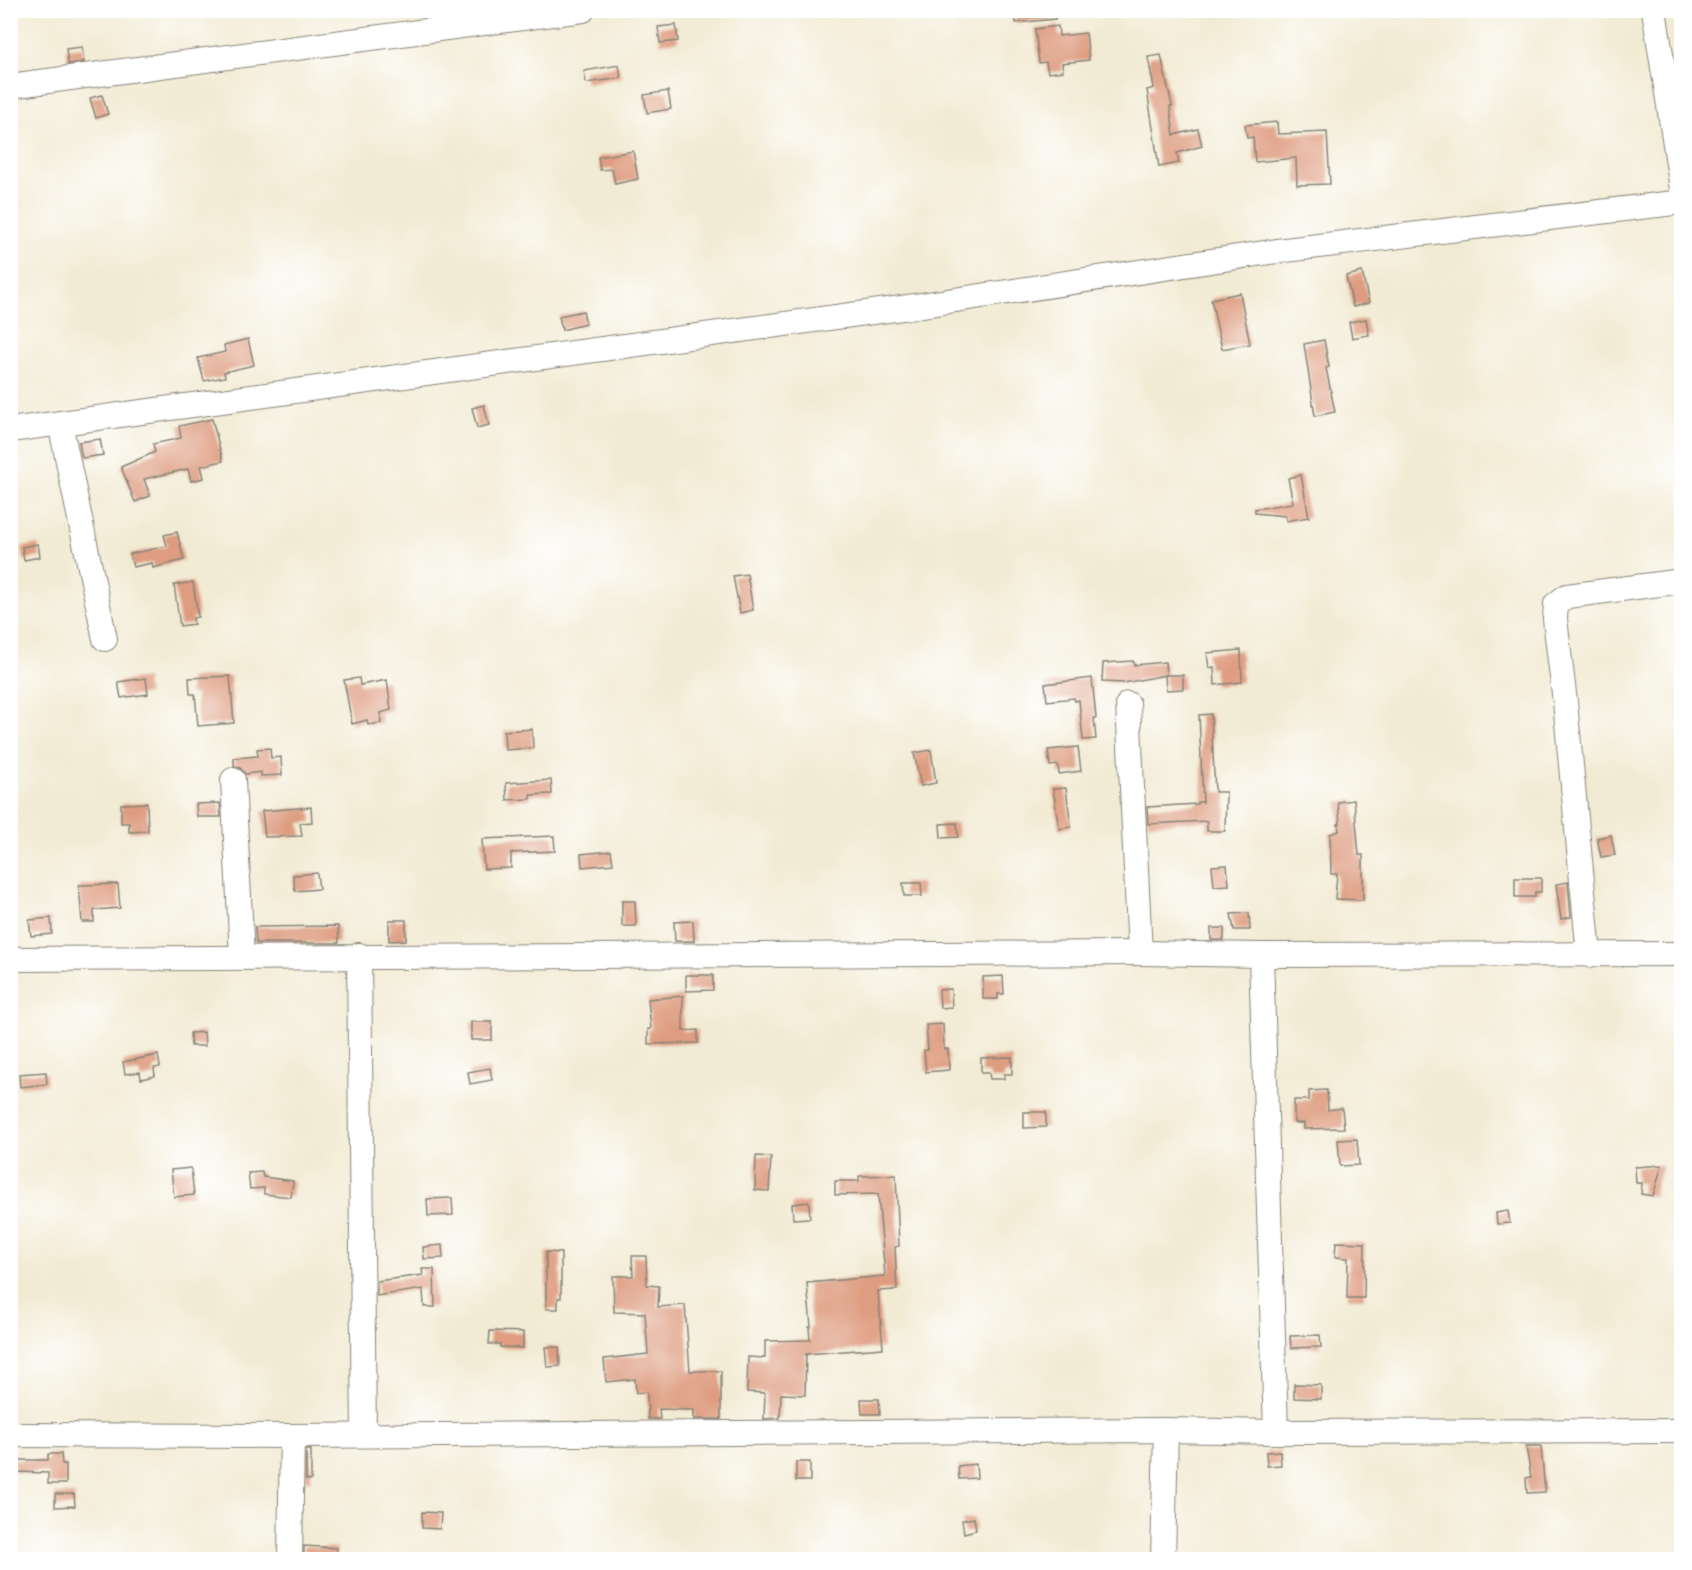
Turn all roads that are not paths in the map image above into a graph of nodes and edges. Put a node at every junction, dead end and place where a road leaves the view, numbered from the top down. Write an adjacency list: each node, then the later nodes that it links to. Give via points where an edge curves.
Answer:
1 (583, 10): 3 (street)
2 (1654, 10): 4 (street)
3 (10, 86)
4 (1682, 189)
5 (1682, 202): 6 (street, via 1277,251 902,308)
6 (60, 423): 7 (street); 9 (street)
7 (10, 429)
8 (1682, 581): 16 (street, via 1567,596 1556,604)
9 (105, 639)
10 (1128, 704): 12 (street)
11 (233, 780): 17 (street)
12 (1140, 953): 14 (street); 15 (street)
13 (1682, 954): 16 (street)
14 (359, 955): 17 (street); 22 (street)
15 (1261, 955): 16 (street); 21 (street)
16 (1589, 955)
17 (242, 957): 18 (street)
18 (10, 959)
19 (1166, 1430): 21 (street); 22 (street); 26 (street)
20 (1682, 1431): 21 (street)
21 (1276, 1432)
22 (364, 1434): 24 (street)
23 (10, 1435): 24 (street)
24 (292, 1436): 25 (street)
25 (290, 1560)
26 (1163, 1560)

